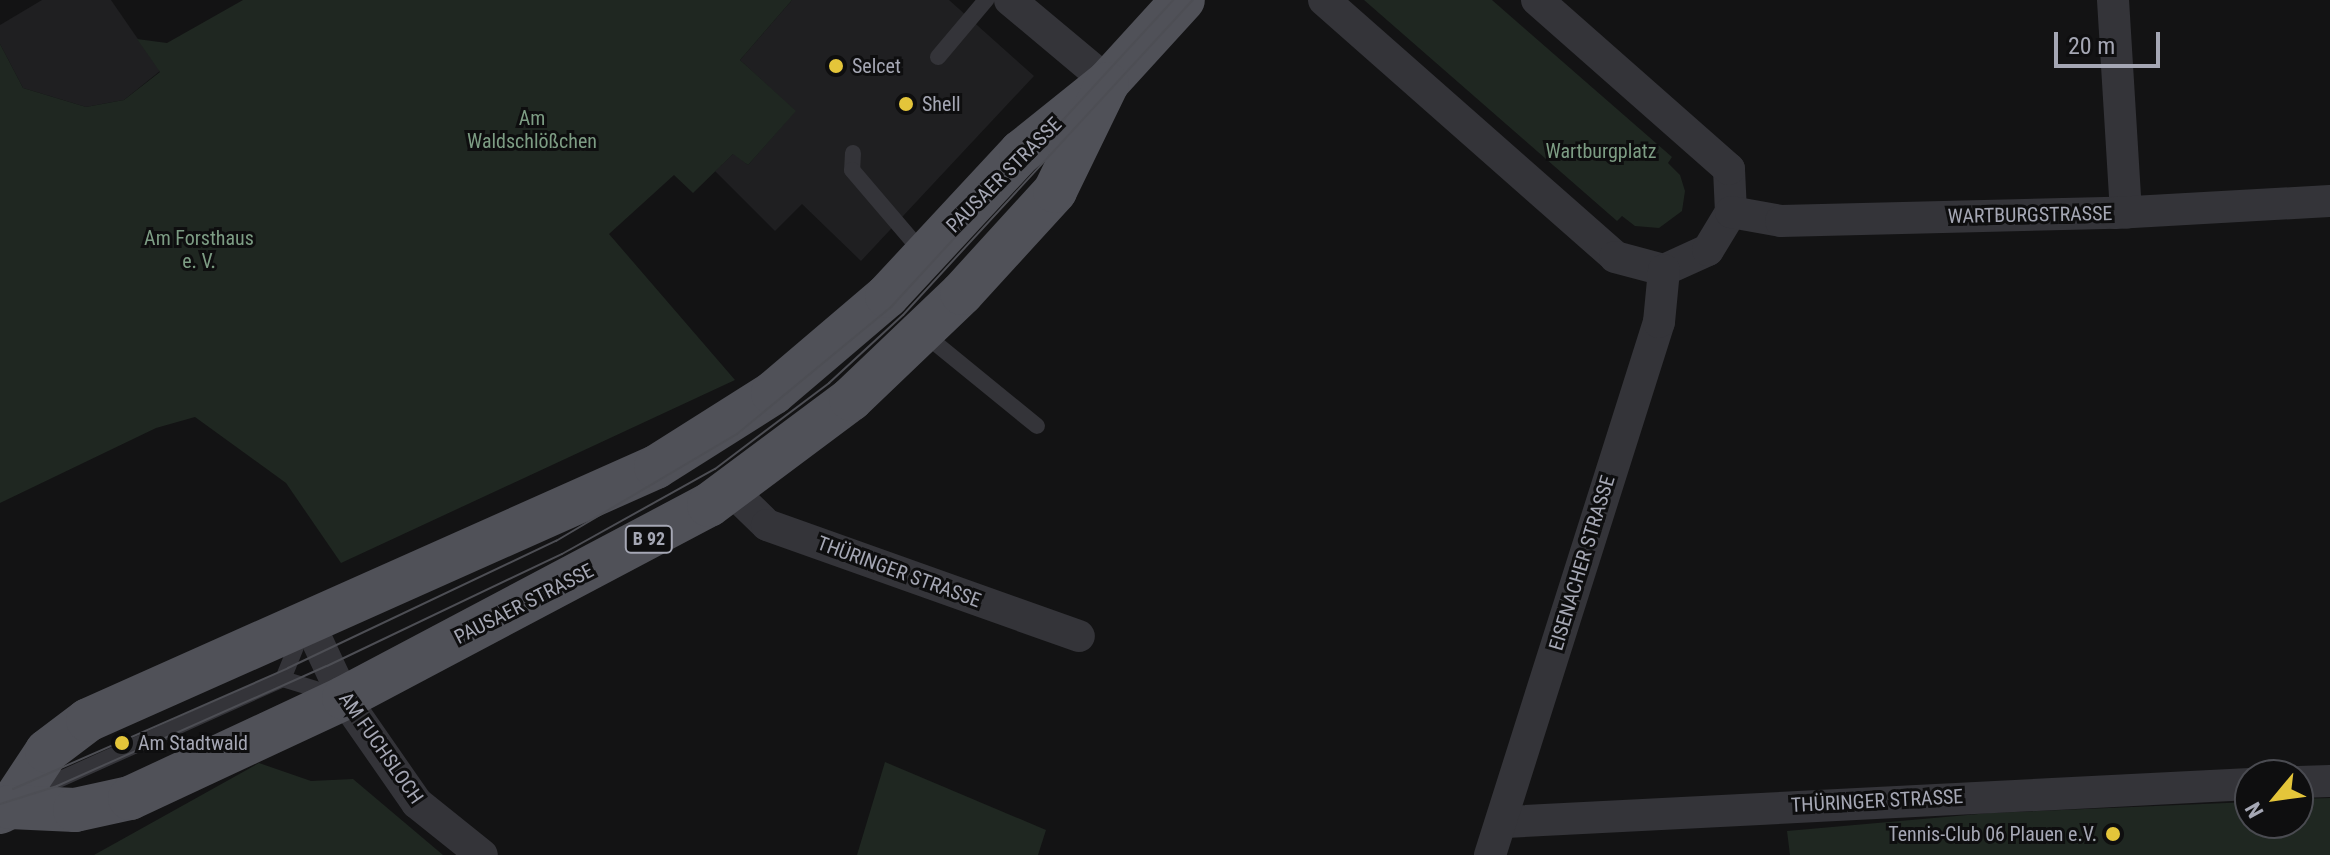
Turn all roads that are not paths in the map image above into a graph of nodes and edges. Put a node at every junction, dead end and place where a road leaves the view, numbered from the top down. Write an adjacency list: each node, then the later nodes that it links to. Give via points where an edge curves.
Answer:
1 (986, 0): 7 (lane)
2 (1010, 0): 8 (street)
3 (1183, 0): 8 (main road, PAUSAER STRASSE / B 92)
4 (1324, 0): 14 (street, via 1615,257)
5 (1537, 0): 11 (street, via 1729,169)
6 (2113, 0): 12 (street)
7 (938, 57)
8 (1108, 82): 13 (main road, PAUSAER STRASSE / B 92, via 1021,152); 15 (main road, PAUSAER STRASSE / B 92, via 1055,191)
9 (853, 153): 13 (lane, via 852,170)
10 (2330, 201): 12 (street, WARTBURGSTRASSE)
11 (1731, 212): 12 (street, WARTBURGSTRASSE, via 1781,221); 14 (street, via 1708,250)
12 (2126, 213)
13 (926, 255): 18 (main road, PAUSAER STRASSE / B 92, via 847,332 773,393 702,440 495,541)
14 (1664, 270): 24 (street, EISENACHER STRASSE, via 1659,322)
15 (923, 333): 16 (lane); 17 (main road, PAUSAER STRASSE / B 92, via 851,399)
16 (1037, 426)
17 (731, 490): 19 (street, THÜRINGER STRASSE, via 767,525); 21 (main road, PAUSAER STRASSE / B 92, via 683,522)
18 (307, 619): 20 (lane); 21 (street, AM FUCHSLOCH); 23 (main road, PAUSAER STRASSE / B 92, via 88,720 47,751)
19 (1079, 636)
20 (283, 679): 21 (lane); 23 (lane)
21 (344, 698): 23 (main road, PAUSAER STRASSE / B 92, via 130,798 75,810); 25 (street, AM FUCHSLOCH, via 417,803)
22 (2234, 785): 24 (street, THÜRINGER STRASSE)
23 (3, 802)
24 (1505, 822): 26 (street, EISENACHER STRASSE)
25 (482, 855)
26 (1490, 855)

